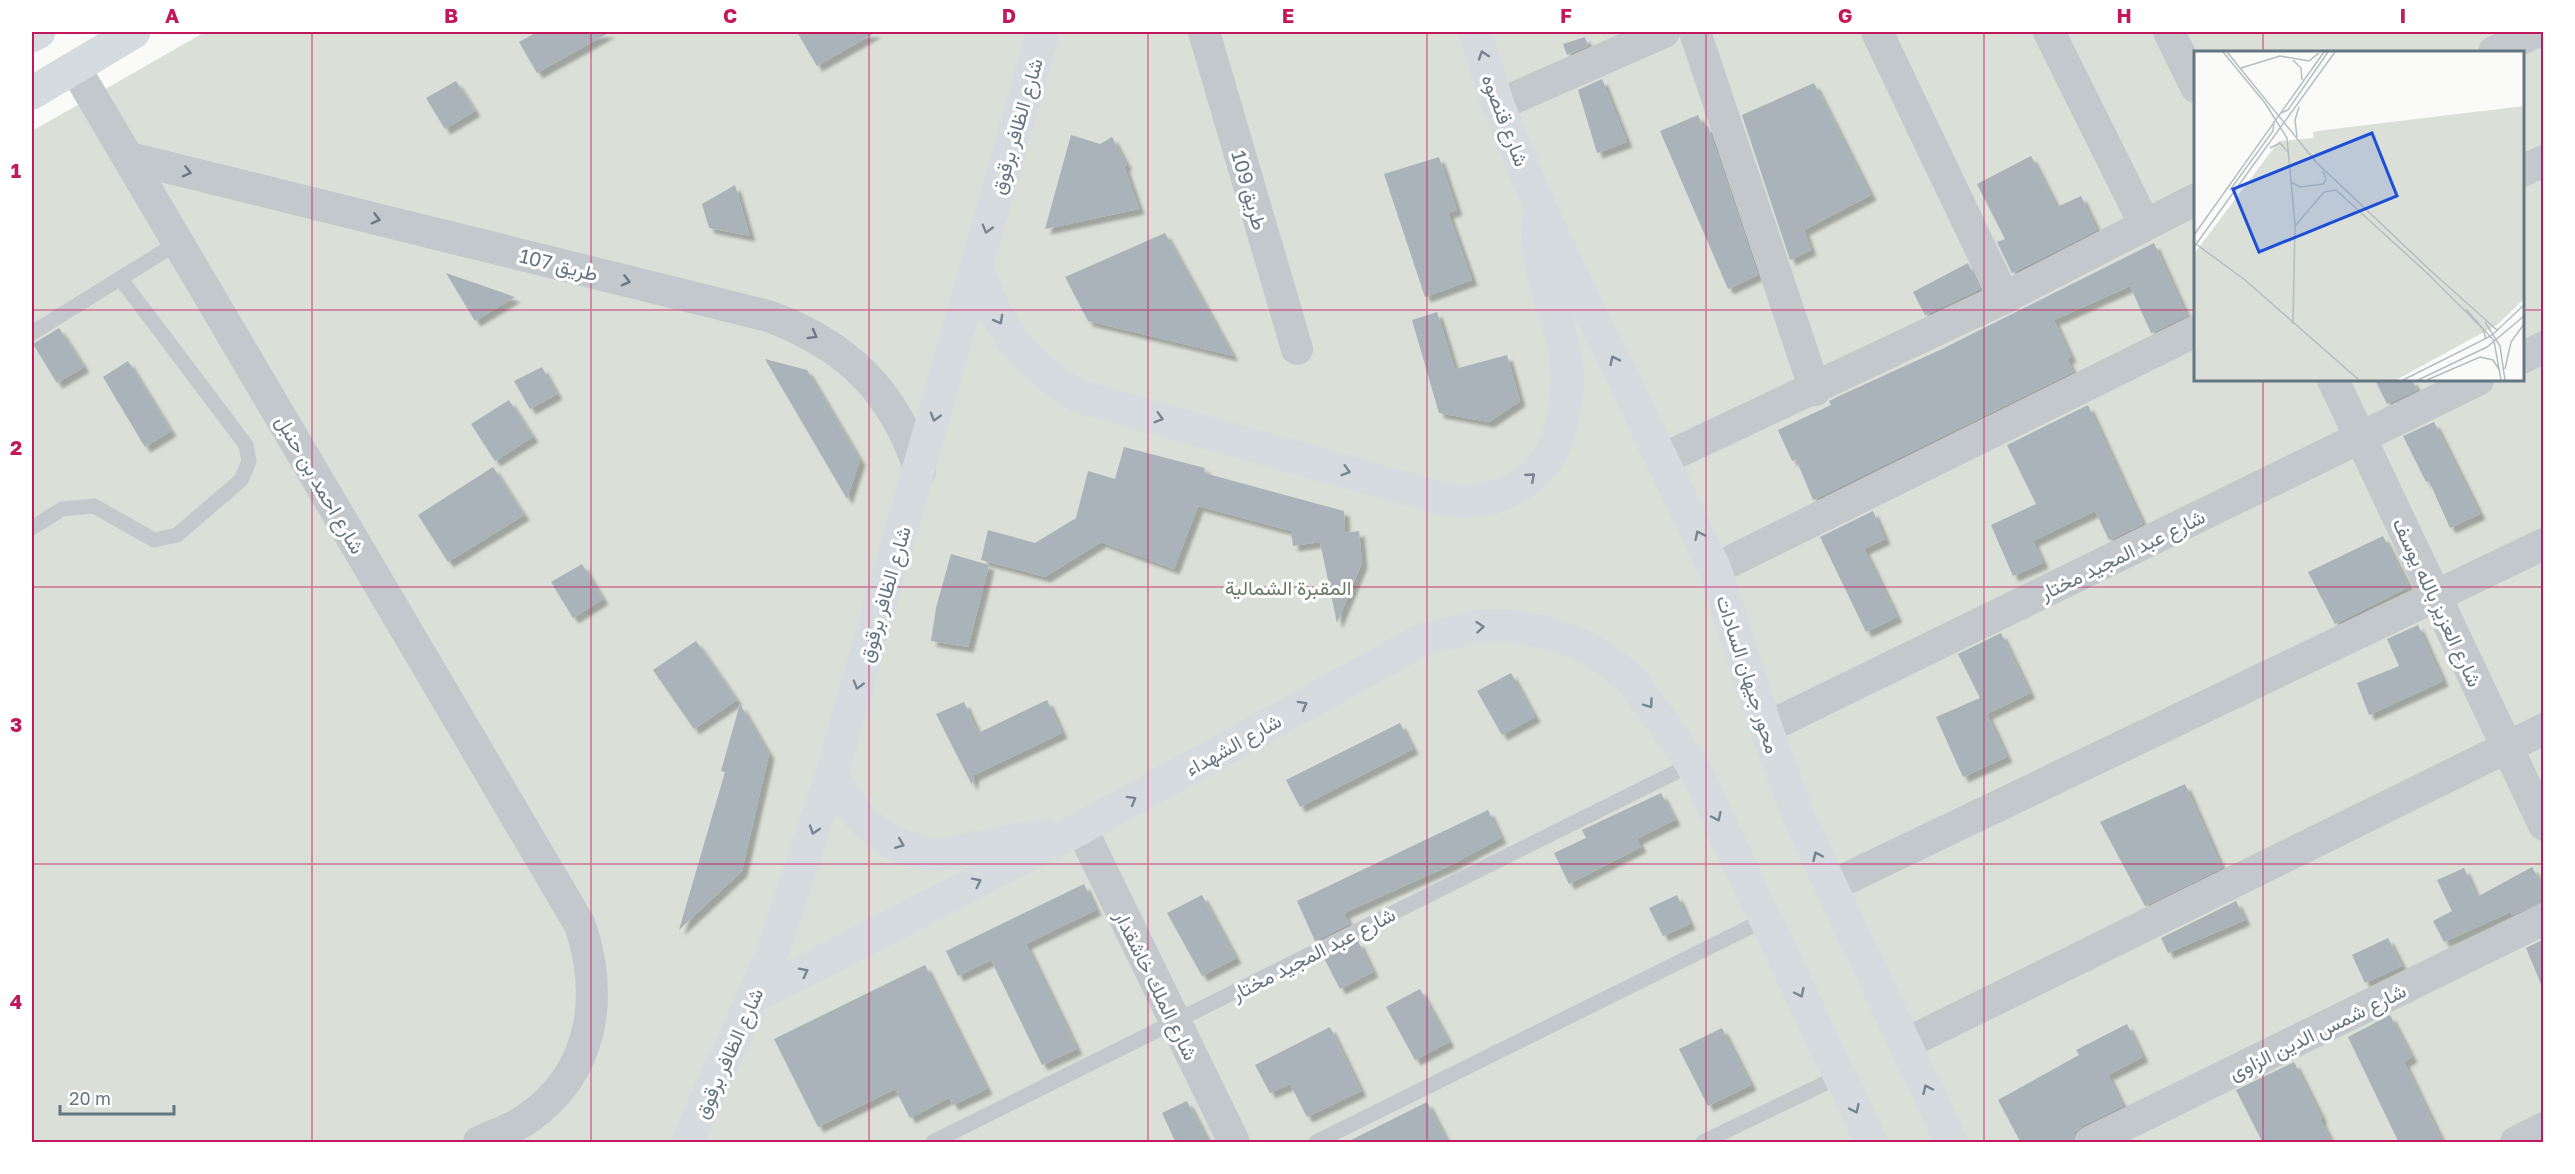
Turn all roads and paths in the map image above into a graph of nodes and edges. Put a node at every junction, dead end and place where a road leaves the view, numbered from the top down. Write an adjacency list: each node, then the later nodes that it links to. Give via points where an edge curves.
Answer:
1 (39, 32): 12 (main road)
2 (134, 32): 14 (main road)
3 (1043, 32): 25 (main road, شارع الظافر برقوق, one-way to 25)
4 (1204, 32): 31 (street, طريق 109)
5 (1475, 32): 17 (main road, شارع قنصوه, one-way to 5)
6 (1664, 32): 17 (street)
7 (1695, 32): 35 (street)
8 (1877, 32): 27 (street)
9 (2049, 32): 23 (street)
10 (2536, 32): 13 (street)
11 (2177, 34): 15 (street)
12 (32, 36)
13 (2496, 51)
14 (75, 68): 16 (main road); 18 (street, شارع احمد بن حنبل)
15 (2194, 81)
16 (32, 93)
17 (1498, 105): 22 (main road, شارع قنصوه)
18 (130, 158): 24 (street, شارع احمد بن حنبل); 38 (street, طريق 107, one-way to 38, via 768,316 801,328 832,346 880,392 898,418)
19 (2544, 161): 20 (street)
20 (2524, 171)
21 (2194, 201): 23 (street)
22 (1540, 208): 25 (main road, one-way to 22, via 996,316 1021,352 1038,369 1078,396 1446,500 1478,501 1508,493 1542,466 1554,448 1567,400 1563,344 1538,261); 37 (main road, محور جيهان السادات, one-way to 22)
23 (2145, 225): 27 (street)
24 (179, 242): 26 (lane); 58 (street, شارع احمد بن حنبل, via 580,925 589,951 593,1005 579,1058 564,1082 529,1117)
25 (977, 266): 38 (main road, شارع الظافر برقوق, one-way to 38)
26 (120, 278): 29 (lane); 39 (lane, via 246,446 249,461 241,480 177,535 154,540 94,506 62,508)
27 (2004, 298): 35 (street)
28 (2194, 332): 41 (street)
29 (32, 333)
30 (2544, 347): 32 (street)
31 (1297, 349)
32 (2524, 357)
33 (2333, 381): 36 (street, شارع العزيز بالله يوسف)
34 (2476, 381): 36 (street, شارع عبد المجيد مختار)
35 (1815, 390): 37 (street)
36 (2361, 437): 42 (street, شارع العزيز بالله يوسف); 43 (street, شارع عبد المجيد مختار)
37 (1663, 459): 41 (main road, محور جيهان السادات, one-way to 37)
38 (920, 471): 47 (main road, شارع الظافر برقوق, one-way to 47)
39 (32, 528)
40 (2544, 544): 42 (street)
41 (1715, 569): 43 (main road, محور جيهان السادات)
42 (2436, 597): 45 (street, شارع العزيز بالله يوسف); 50 (street)
43 (1766, 728): 50 (main road, محور جيهان السادات, one-way to 43, via 1800,820)
44 (2544, 729): 45 (street)
45 (2507, 747): 48 (street, شارع العزيز بالله يوسف); 55 (street)
46 (1692, 764): 49 (main road, شارع الشهداء, one-way to 46, via 1413,645 1480,627 1510,626 1543,632 1575,642 1604,658 1631,679); 51 (main road, one-way to 51); 54 (lane, شارع عبد المجيد مختار)
47 (832, 774): 49 (main road, one-way to 49, via 842,796 875,832 919,851 942,854); 53 (main road, شارع الظافر برقوق, one-way to 53, via 770,960)
48 (2544, 825)
49 (1081, 828): 53 (main road, شارع الشهداء, one-way to 49); 54 (street, شارع الملك خاشقدار)
50 (1831, 886): 55 (main road, محور جيهان السادات)
51 (1766, 919): 56 (main road, one-way to 56); 62 (lane)
52 (2544, 919): 66 (street, شارع شمس الدين الزاوى)
53 (752, 999): 59 (main road, شارع الظافر برقوق)
54 (1175, 1022): 60 (lane, شارع عبد المجيد مختار); 61 (street, شارع الملك خاشقدار)
55 (1905, 1044): 65 (main road, محور جيهان السادات, one-way to 55)
56 (1840, 1076): 63 (lane); 64 (main road, one-way to 64)
57 (2544, 1128): 67 (street)
58 (479, 1143)
59 (687, 1143)
60 (933, 1143)
61 (1234, 1143)
62 (1316, 1143)
63 (1703, 1143)
64 (1871, 1143)
65 (1951, 1143)
66 (2090, 1143)
67 (2516, 1143)

